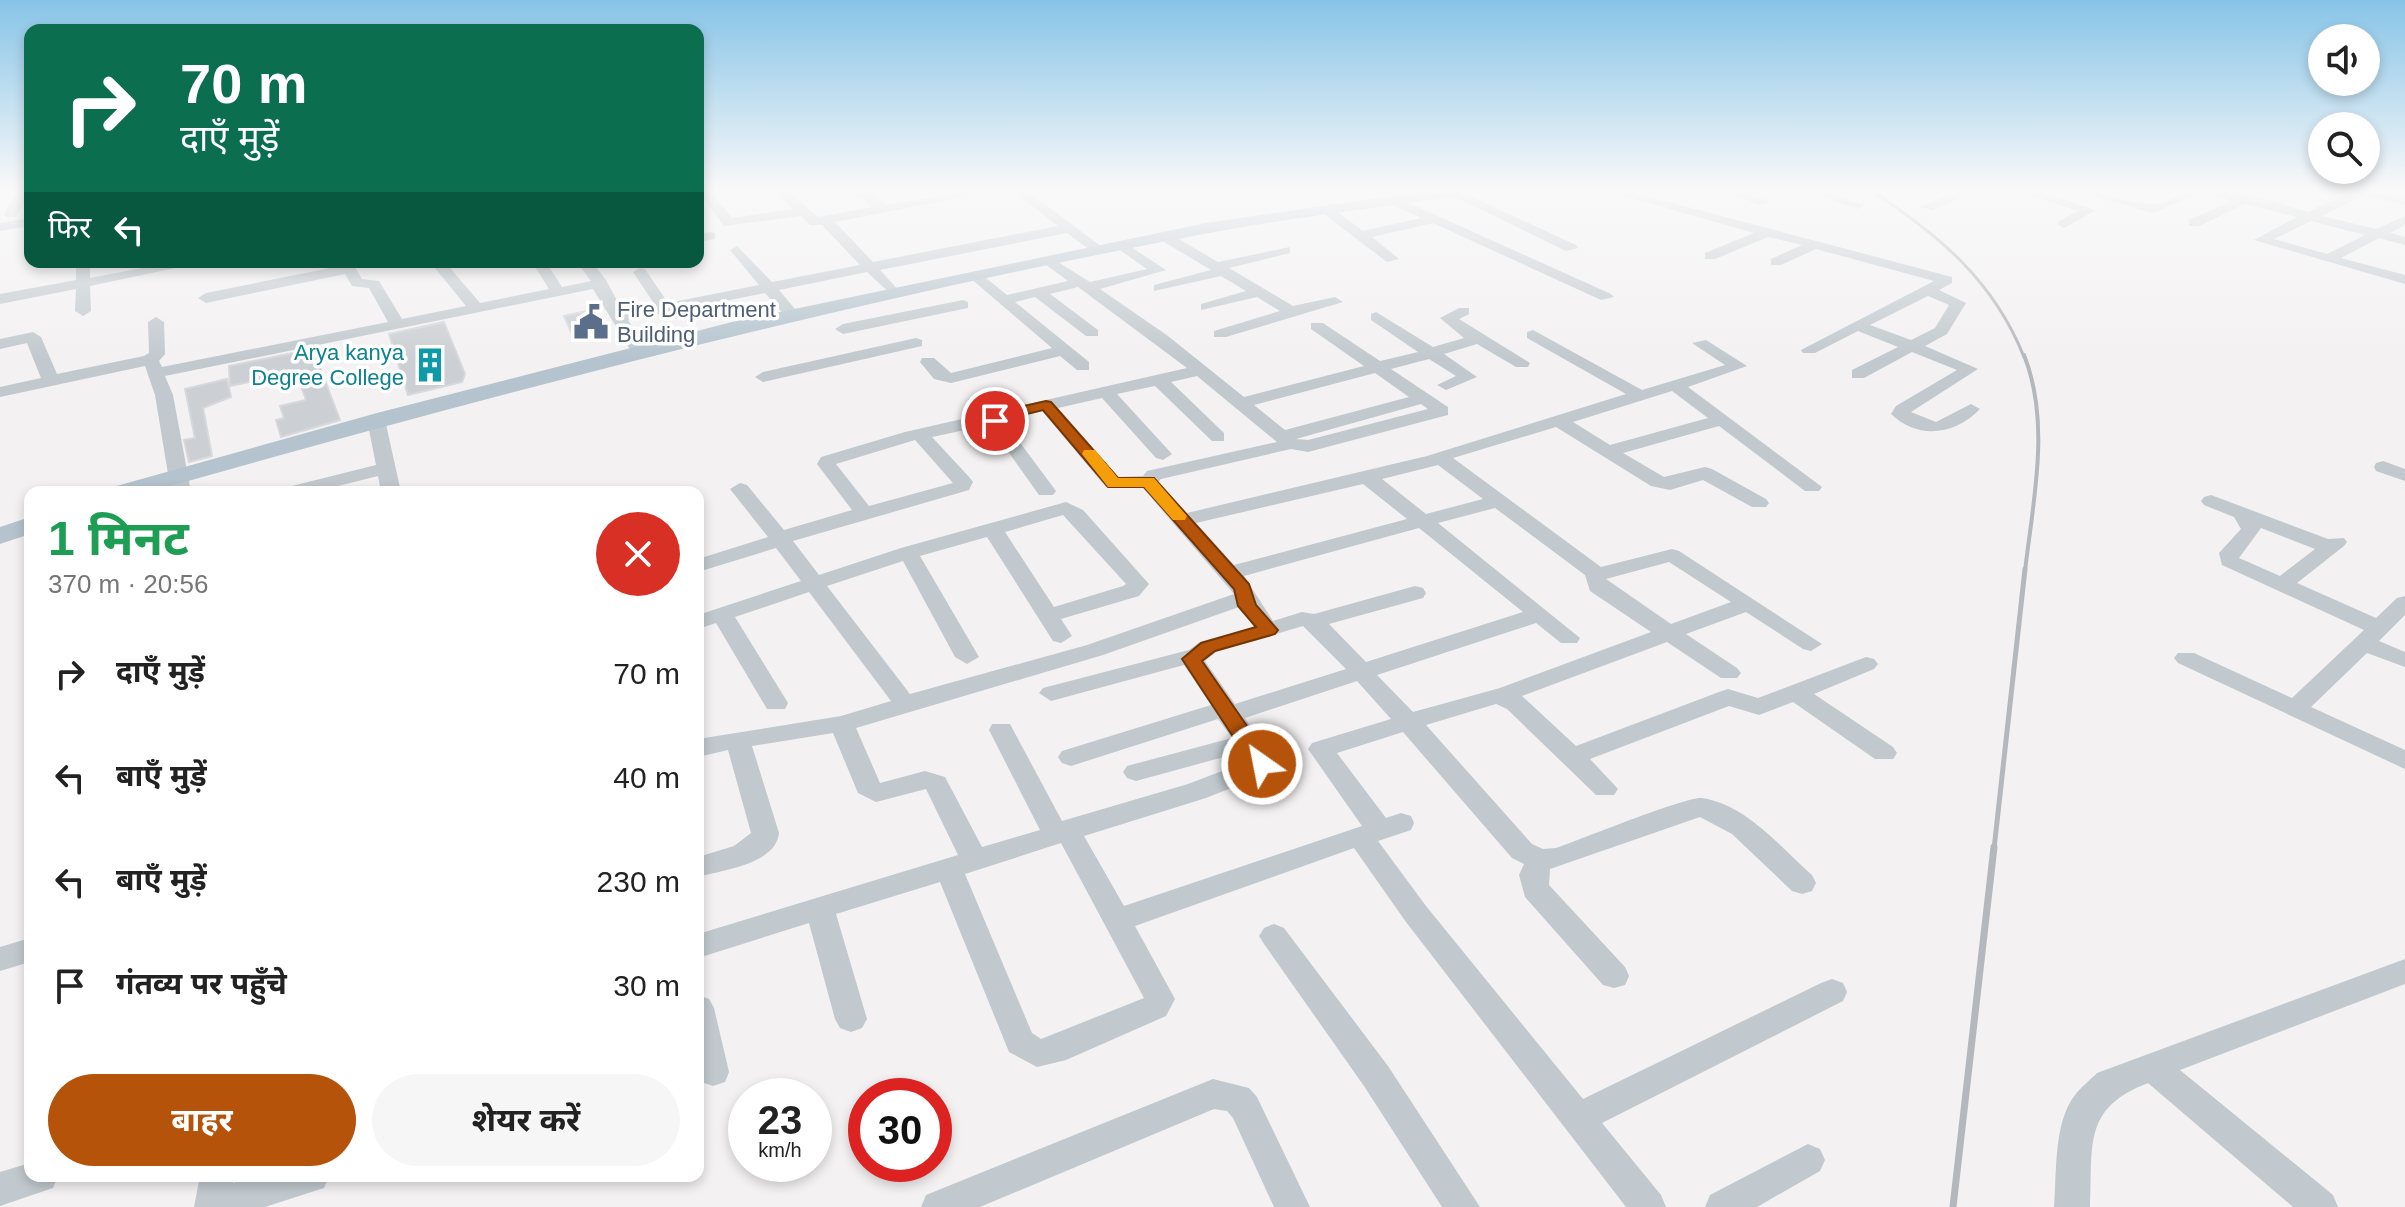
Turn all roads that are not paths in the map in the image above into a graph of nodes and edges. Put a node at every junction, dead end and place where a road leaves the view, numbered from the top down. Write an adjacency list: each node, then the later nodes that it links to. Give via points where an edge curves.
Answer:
1 (851, 247): 22 (street)
2 (970, 247): 22 (street)
3 (1095, 247): 15 (street)
4 (1111, 247): 15 (main road)
5 (1125, 247): 35 (street, via 1159,270)
6 (1183, 247): 29 (street)
7 (1376, 247): 18 (street)
8 (1495, 247): 43 (street)
9 (1731, 247): 17 (street)
10 (1809, 247): 21 (street)
11 (1817, 247): 38 (street, via 1947,280)
12 (2287, 247): 19 (street)
13 (2351, 247): 19 (street)
14 (737, 250): 36 (street)
15 (1099, 250): 20 (main road)
16 (1285, 250): 29 (street)
17 (1710, 256)
18 (1392, 259)
19 (2328, 259): 33 (street)
20 (1050, 261): 32 (main road); 35 (street)
21 (1776, 262)
22 (870, 267): 36 (street); 42 (street)
23 (130, 268): 30 (street)
24 (334, 268): 44 (street)
25 (349, 268): 60 (street, via 357,283 374,284)
26 (442, 268): 52 (street)
27 (543, 268): 39 (street)
28 (589, 268): 34 (street)
29 (1219, 269): 37 (street); 41 (street)
30 (82, 272): 45 (street); 53 (street)
31 (640, 272): 51 (street)
32 (976, 277): 42 (main road); 46 (street)
33 (2405, 280)
34 (598, 285): 39 (street); 57 (street)
35 (1085, 285): 40 (street); 82 (street)
36 (771, 287): 51 (street); 56 (street)
37 (1159, 288)
38 (1930, 291): 61 (street); 71 (street, via 1958,303 1941,331)
39 (558, 292): 52 (street)
40 (1038, 292): 46 (street); 64 (street)
41 (1259, 292): 50 (street); 55 (street)
42 (894, 293): 49 (main road)
43 (1606, 297)
44 (206, 298)
45 (0, 299)
46 (1004, 300): 72 (street)
47 (1335, 302): 55 (street)
48 (963, 305): 63 (street)
49 (828, 307): 56 (main road); 63 (street)
50 (1206, 307)
51 (664, 308): 57 (street)
52 (477, 309): 60 (street)
53 (83, 311)
54 (1464, 311): 67 (street, via 1448,318)
55 (1293, 312): 65 (street)
56 (792, 315): 74 (main road)
57 (619, 317): 74 (street)
58 (1376, 317): 75 (street)
59 (156, 322): 80 (street)
60 (398, 325): 80 (street)
61 (1856, 325): 71 (street); 73 (street)
62 (1317, 326): 81 (street)
63 (843, 329): 76 (street)
64 (1092, 333)
65 (1220, 334)
66 (1533, 335): 91 (street)
67 (1476, 337): 75 (street); 78 (street)
68 (916, 343): 76 (street)
69 (1700, 343): 88 (street, via 1739,366)
70 (0, 344): 86 (street, via 33,337)
71 (1914, 346): 83 (street); 94 (street, via 1970,369 1900,414 1937,429)
72 (1063, 350): 77 (street, via 951,378); 79 (street)
73 (1809, 350)
74 (639, 351): 96 (main road)
75 (1431, 353): 81 (street); 87 (street, via 1469,377)
76 (861, 354): 84 (street)
77 (928, 362)
78 (1522, 363)
79 (1083, 366)
80 (153, 367): 86 (street); 110 (street)
81 (1379, 368): 92 (street); 101 (street, via 1424,398)
82 (1201, 370): 85 (street); 92 (street)
83 (1858, 374)
84 (763, 377)
85 (1158, 379): 89 (street); 100 (street)
86 (51, 381): 90 (street)
87 (1446, 385)
88 (1676, 386): 91 (street); 97 (street)
89 (1105, 391): 93 (street); 103 (street)
90 (0, 392)
91 (1641, 396): 98 (street)
92 (1242, 403): 101 (street)
93 (1046, 405): 95 (street); 109 (street, via 1113,483)
94 (1971, 409)
95 (995, 418): 99 (street); 115 (street)
96 (376, 420): 106 (street); 110 (main road)
97 (1725, 420): 102 (street); 113 (street)
98 (1559, 421): 102 (street); 104 (street)
99 (919, 434): 119 (street, via 826,463); 119 (street, via 963,484)
100 (1218, 437)
101 (1285, 440): 109 (street, via 1154,475)
102 (1609, 451): 118 (street, via 1658,482 1670,484 1705,473)
103 (1163, 454)
104 (1436, 457): 108 (street); 116 (street)
105 (2383, 467): 107 (street)
106 (386, 468): 111 (street); 112 (street)
107 (2405, 475)
108 (1367, 477): 121 (street); 122 (street)
109 (1148, 482): 121 (street)
110 (180, 483)
111 (315, 486)
112 (390, 486)
113 (1812, 487)
114 (740, 489): 126 (street)
115 (1046, 491)
116 (1501, 500): 122 (street); 130 (street)
117 (2211, 501): 120 (street)
118 (1759, 503)
119 (864, 513): 126 (street)
120 (2245, 514): 132 (street, via 2252,529 2229,553 2229,561); 132 (street, via 2333,544)
121 (1182, 520): 129 (street)
122 (1421, 521): 129 (street); 138 (street)
123 (24, 527): 125 (main road)
124 (992, 528): 127 (street); 139 (street); 139 (street, via 1070,509 1138,584 1131,591)
125 (0, 536)
126 (781, 540): 128 (street); 131 (street)
127 (908, 552): 131 (street); 148 (street)
128 (704, 564)
129 (1230, 573): 134 (street)
130 (1596, 573): 135 (street, via 1672,555); 143 (street, via 1598,586)
131 (813, 583): 137 (street); 159 (street)
132 (2281, 585): 144 (street)
133 (1415, 593): 141 (street)
134 (1245, 598): 142 (street); 159 (street, via 1095,650)
135 (1749, 603): 143 (street); 147 (street)
136 (2405, 603): 144 (street)
137 (722, 614): 140 (street); 158 (street)
138 (1540, 614): 146 (street); 153 (street)
139 (1048, 616): 145 (street)
140 (704, 620)
141 (1314, 621): 142 (street, via 1302,619); 153 (street)
142 (1269, 630): 149 (street, via 1208,647)
143 (1670, 632): 154 (street); 157 (street)
144 (2369, 634): 151 (street); 160 (street)
145 (1061, 636)
146 (1569, 638)
147 (1811, 644)
148 (967, 657)
149 (1193, 657): 155 (street); 161 (street)
150 (2186, 658): 160 (street)
151 (2405, 660)
152 (1866, 664): 156 (street)
153 (1364, 673): 161 (street); 162 (street)
154 (1729, 673)
155 (1051, 693)
156 (1796, 693): 168 (street); 170 (street, via 1755,708 1728,697)
157 (1503, 695): 162 (street); 170 (street)
158 (776, 703)
159 (902, 704): 163 (street)
160 (2294, 709): 171 (street)
161 (1226, 712): 166 (street); 169 (street)
162 (1408, 721): 174 (street, via 1321,749); 176 (street, via 1510,839)
163 (842, 724): 165 (street); 177 (street, via 870,791 925,780 936,783)
164 (1001, 730): 175 (street)
165 (742, 739): 167 (street); 178 (street, via 764,842)
166 (1248, 742): 172 (street); 175 (street, via 1260,767)
167 (704, 747)
168 (1884, 753)
169 (1071, 757)
170 (1571, 757): 173 (street)
171 (2405, 760)
172 (1136, 772)
173 (1605, 789)
174 (1380, 830): 181 (street); 193 (street, via 1416,914)
175 (1061, 831): 177 (street); 181 (street)
176 (1540, 859): 179 (street, via 1558,858 1699,807 1731,821); 186 (street, via 1533,875 1535,889)
177 (961, 863): 180 (street); 181 (street, via 1020,1042 1037,1053 1158,1005 1158,989)
178 (704, 865)
179 (1802, 883)
180 (820, 908): 183 (street); 189 (street)
181 (1118, 920)
182 (1274, 936): 203 (street, via 1376,1076)
183 (704, 944)
184 (24, 952): 185 (street)
185 (0, 959)
186 (1614, 976)
187 (2399, 981): 191 (street)
188 (1832, 992): 193 (street)
189 (851, 1019)
190 (704, 1034): 192 (street)
191 (2151, 1066): 200 (street, via 2109,1083 2085,1107 2076,1140); 206 (street)
192 (713, 1072)
193 (1578, 1118): 204 (street)
194 (1808, 1160): 205 (street)
195 (24, 1181): 197 (street)
196 (283, 1182): 198 (street)
197 (0, 1189)
198 (214, 1196)
199 (990, 1197): 201 (street); 202 (street, via 1213,1094 1226,1094 1245,1108)
200 (2075, 1204)
201 (939, 1207)
202 (1292, 1207)
203 (1462, 1207)
204 (1648, 1207)
205 (1723, 1207)
206 (2320, 1207)

